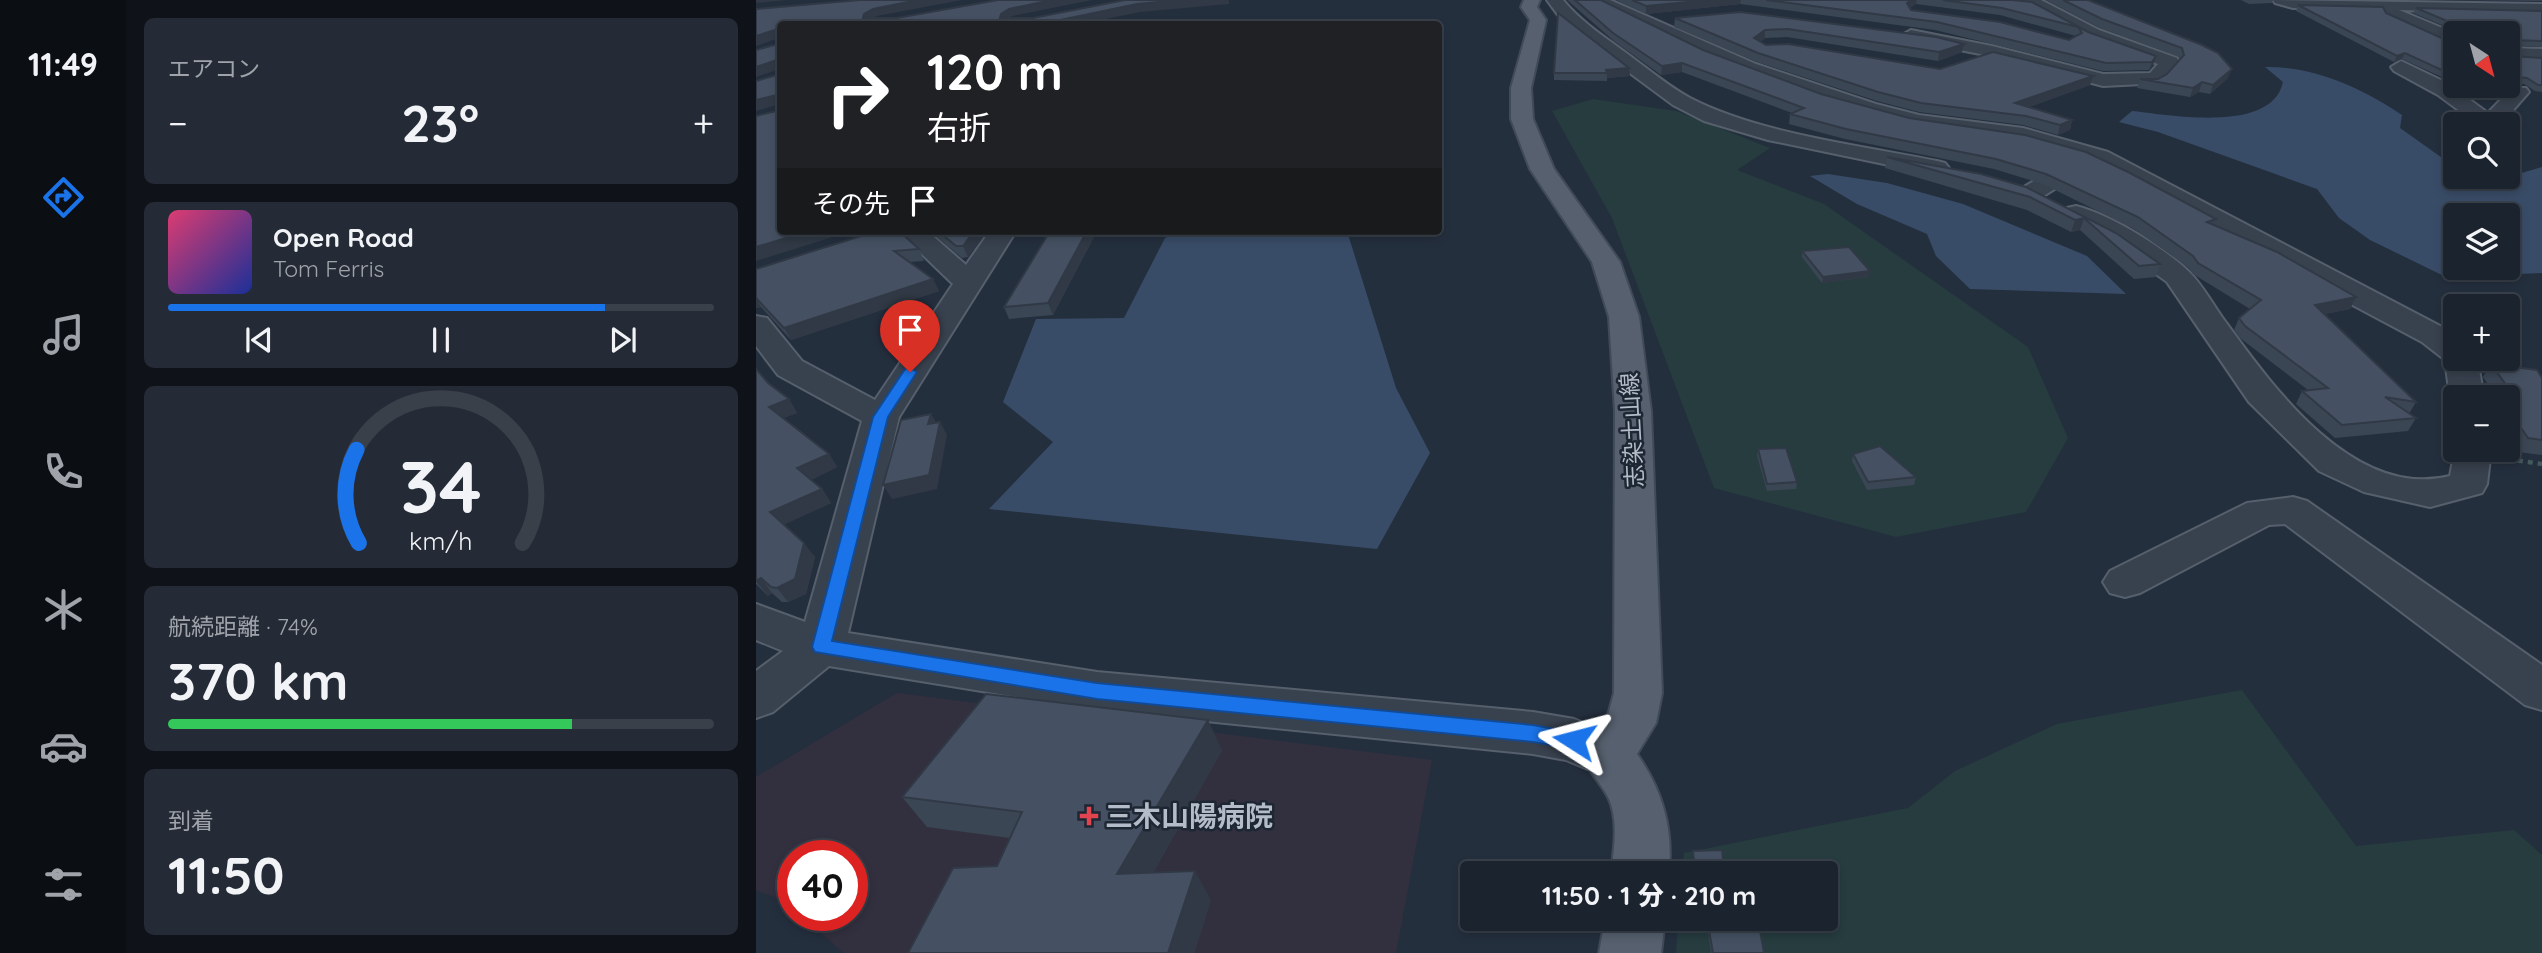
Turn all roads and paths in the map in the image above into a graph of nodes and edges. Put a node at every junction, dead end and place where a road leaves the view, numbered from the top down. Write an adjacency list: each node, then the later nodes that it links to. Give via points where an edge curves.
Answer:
1 (1532, 0): 43 (main road, 志染土山線, via 1529,7 1538,20 1521,88 1522,119 1542,169 1606,262 1626,331 1633,411 1638,693 1631,723)
2 (1555, 0): 30 (street, via 1582,29 1691,97 1712,116 1768,133)
3 (1597, 0): 12 (street)
4 (2009, 0): 14 (street, via 2035,4)
5 (2281, 0): 7 (street)
6 (2470, 0): 8 (street)
7 (2368, 3): 8 (street); 15 (street)
8 (2488, 8): 9 (street); 10 (street)
9 (2542, 9)
10 (2516, 21)
11 (1688, 22): 12 (street, via 1675,18)
12 (1645, 23): 22 (street)
13 (1898, 33): 16 (street)
14 (2092, 34): 19 (street); 19 (street, via 2170,62 2155,79 2103,80)
15 (2443, 35)
16 (1992, 51): 19 (street); 20 (street)
17 (2520, 55): 18 (street)
18 (2541, 56)
19 (2018, 58)
20 (1952, 65)
21 (2401, 67): 25 (street)
22 (1759, 72): 23 (street); 29 (street, via 1911,120 1992,129)
23 (1737, 81)
24 (2520, 89): 26 (street)
25 (2443, 91)
26 (2542, 94)
27 (2455, 98): 28 (street, via 2476,118 2491,122)
28 (2507, 98)
29 (2093, 154): 35 (street); 37 (street, via 2070,172 2021,189 2123,237 2177,276 2261,395 2332,463 2378,482 2430,494 2468,484)
30 (1957, 172)
31 (915, 235): 33 (street)
32 (1000, 235): 33 (street)
33 (968, 282): 36 (street)
34 (756, 325): 36 (street, via 790,368)
35 (2443, 343)
36 (881, 417): 40 (street)
37 (2471, 462)
38 (2125, 582): 41 (street, via 2261,512 2293,510)
39 (756, 621): 40 (street)
40 (821, 647): 42 (street); 43 (street, via 1097,691 1533,733 1574,740)
41 (2542, 691)
42 (756, 698)
43 (1607, 755): 44 (main road, via 1625,774 1642,810)
44 (1642, 861)
45 (1633, 931): 46 (main road)
46 (1630, 953)

